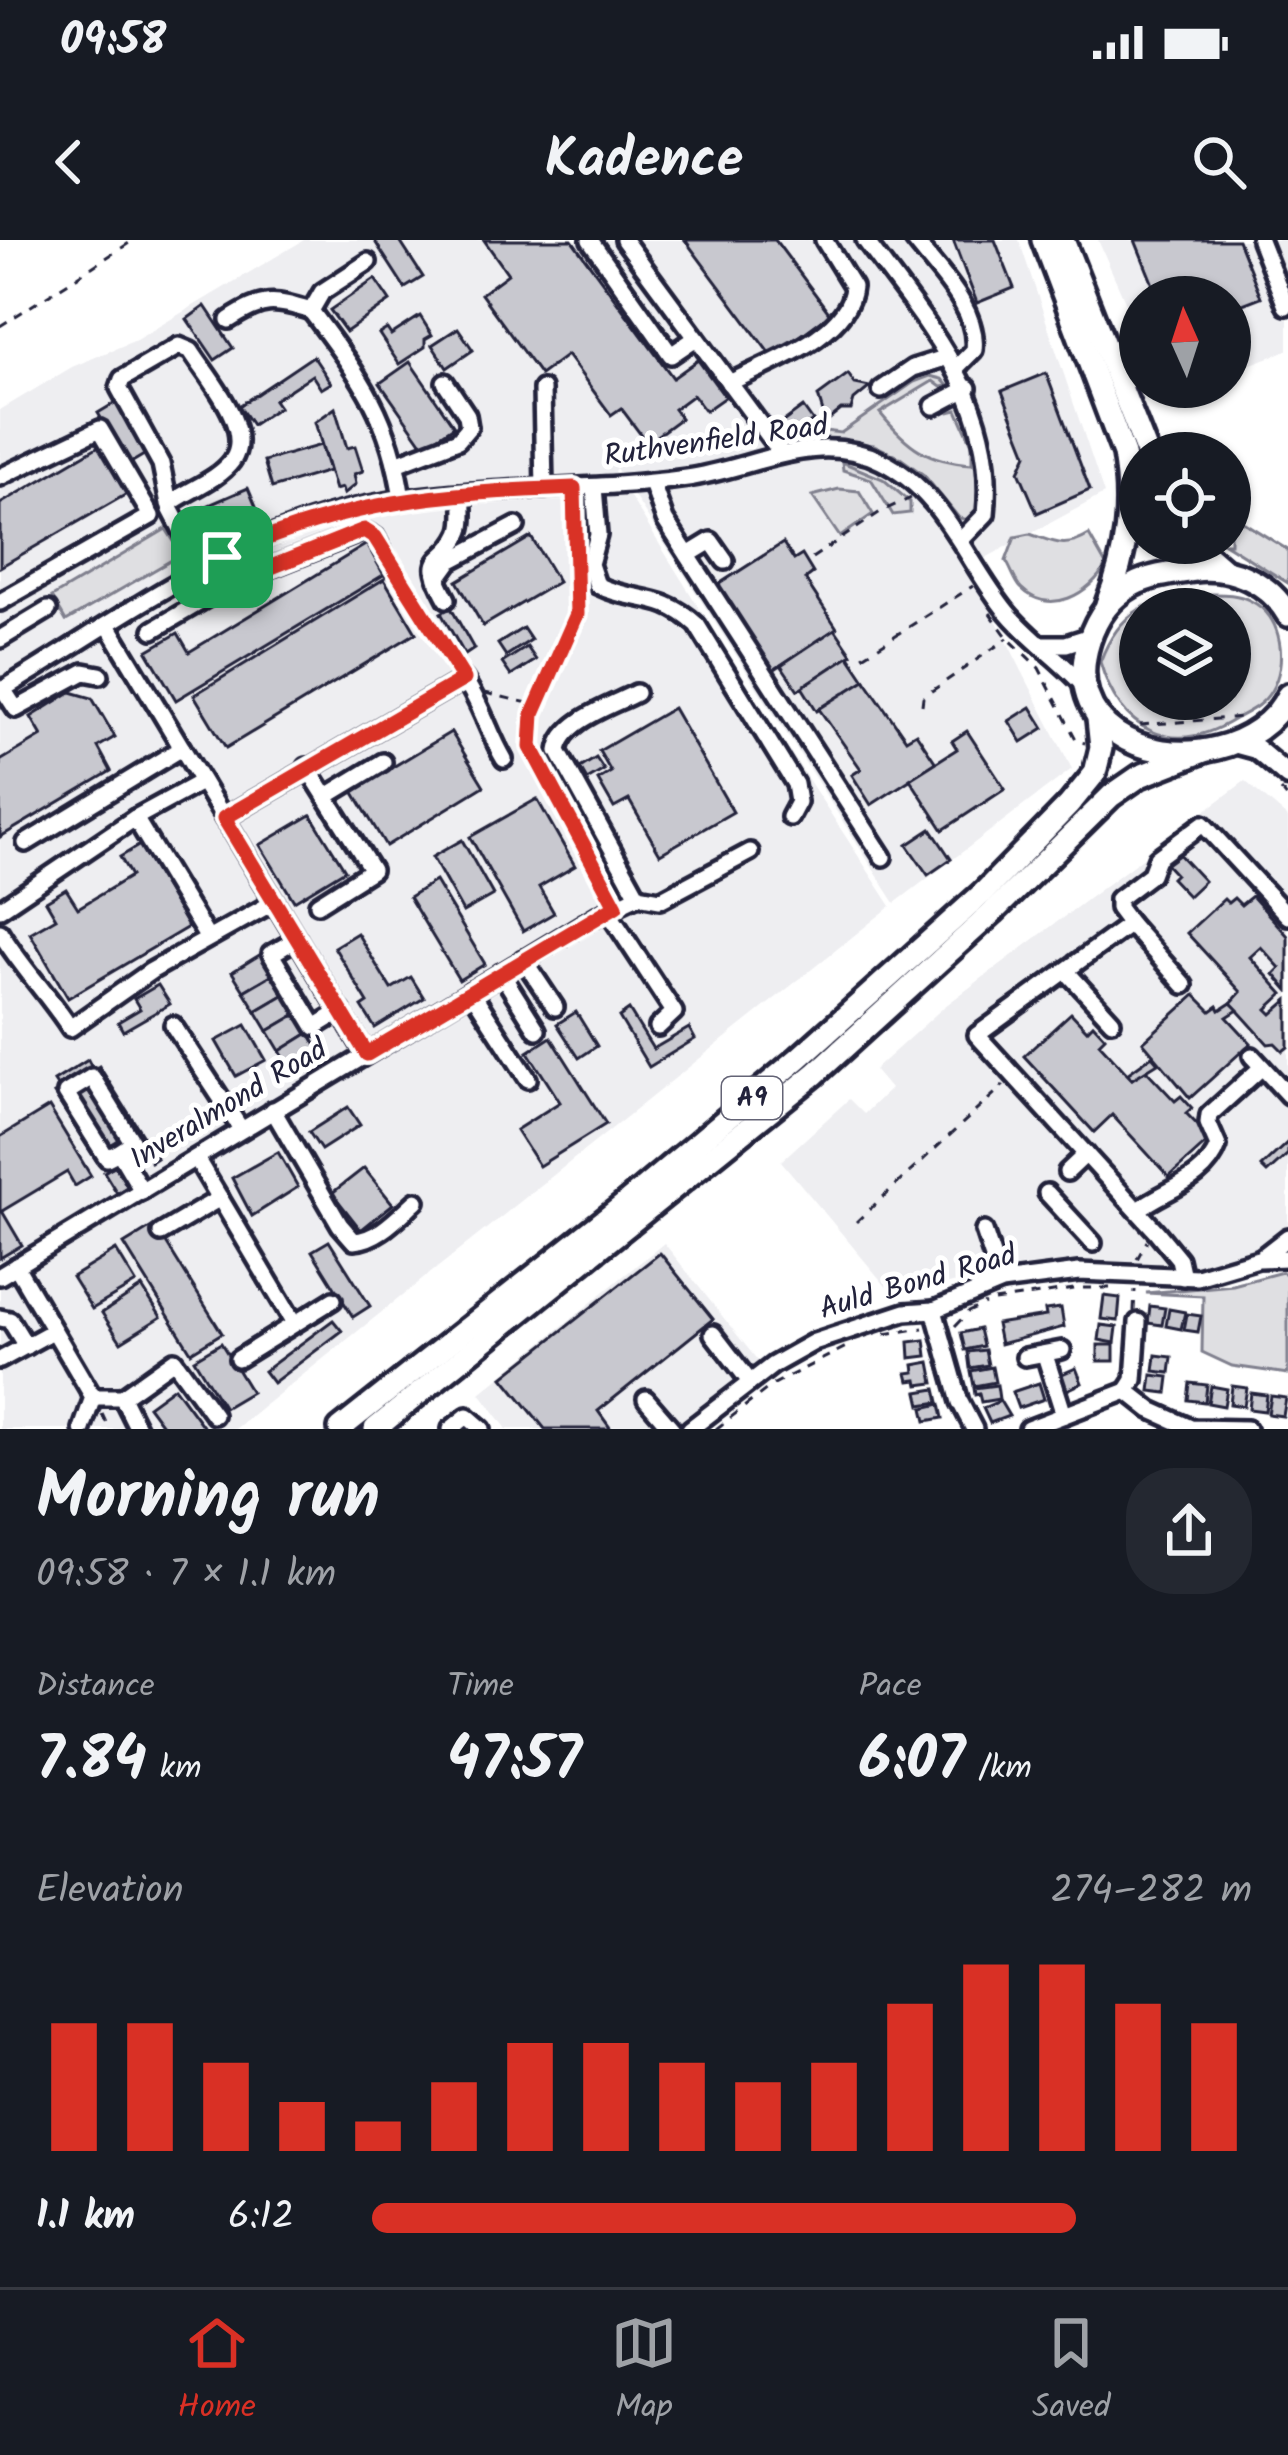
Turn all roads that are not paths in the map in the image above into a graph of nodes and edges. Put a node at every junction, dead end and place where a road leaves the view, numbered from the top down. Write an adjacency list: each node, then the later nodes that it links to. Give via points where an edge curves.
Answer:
1 (590, 240): 14 (street, via 671,355)
2 (624, 240): 14 (street)
3 (824, 240): 17 (street, via 853,286 848,305 790,356)
4 (865, 240): 15 (street)
5 (914, 240): 15 (street, via 969,322 974,350)
6 (1043, 240): 45 (highway, via 1130,486 1129,529)
7 (1063, 240): 22 (highway)
8 (1260, 240): 10 (street)
9 (368, 262): 12 (street, via 322,292)
10 (1282, 280): 11 (street)
11 (1286, 306)
12 (311, 311): 13 (street, via 268,301); 24 (street, via 376,405)
13 (230, 320)
14 (695, 338): 17 (street)
15 (952, 363): 18 (street); 20 (street, via 913,368)
16 (445, 382): 24 (street, via 469,427 458,440)
17 (728, 383): 23 (street)
18 (968, 388): 21 (street); 33 (street, via 988,502 982,522)
19 (542, 389): 28 (street)
20 (880, 390)
21 (934, 406)
22 (1139, 432)
23 (782, 454): 26 (street, Ruthvenfield Road); 33 (street, Ruthvenfield Road, via 819,447 877,458 910,477)
24 (396, 464): 30 (street)
25 (0, 477): 44 (street, via 100,430 151,516)
26 (652, 483): 27 (street, Ruthvenfield Road); 34 (street)
27 (594, 487): 28 (street, Ruthvenfield Road); 68 (street, via 598,535 590,564 597,584 677,606 697,625 795,784)
28 (544, 489): 29 (street, Ruthvenfield Road)
29 (463, 494): 30 (street, Ruthvenfield Road); 41 (street, via 462,531 434,566)
30 (402, 499): 35 (street, Ruthvenfield Road, via 303,523)
31 (169, 504): 31 (street, via 161,464 119,384 179,346 191,351 237,425 238,442 230,463); 39 (street)
32 (516, 526): 41 (street, via 450,561)
33 (961, 540): 52 (street, Ruthvenfield Road, via 1004,609)
34 (688, 555): 36 (street, via 711,541); 73 (street)
35 (222, 557): 39 (street, Ruthvenfield Road); 42 (street)
36 (724, 561)
37 (1217, 564): 40 (highway)
38 (392, 568): 42 (street, via 364,530)
39 (202, 569): 48 (street, Ruthvenfield Road)
40 (1224, 570): 45 (highway, via 1147,580); 47 (highway, via 1261,585)
41 (436, 579): 43 (street)
42 (234, 582): 49 (street)
43 (447, 599)
44 (0, 602)
45 (1107, 604): 50 (highway)
46 (48, 610): 51 (street)
47 (1288, 615)
48 (108, 625): 55 (street, Ruthvenfield Road); 60 (street, Inveralmond Road)
49 (153, 630)
50 (1090, 636): 52 (street); 54 (highway)
51 (0, 639)
52 (1039, 644): 54 (street, Ruthvenfield Road)
53 (100, 675): 55 (street, via 84,672 16,709)
54 (1085, 687): 58 (highway)
55 (2, 690)
56 (636, 693): 74 (street, via 569,729 558,751)
57 (1288, 695): 59 (highway, via 1264,725)
58 (1099, 718): 61 (highway, via 1157,752); 144 (highway, A9, via 1094,773 983,893 620,1207)
59 (1234, 743): 61 (highway); 65 (main road, via 1256,748)
60 (182, 748): 66 (street, Inveralmond Road); 71 (street)
61 (1204, 752): 145 (highway, A9, via 1111,796 815,1074)
62 (504, 759): 64 (street, via 464,679)
63 (383, 763): 67 (street)
64 (307, 767): 67 (street); 70 (street)
65 (1280, 777)
66 (201, 782): 69 (street); 70 (street, Inveralmond Road)
67 (327, 796): 76 (street, via 371,870)
68 (790, 817)
69 (135, 818): 78 (street); 82 (street)
70 (224, 818): 75 (street, Inveralmond Road)
71 (26, 843)
72 (750, 852): 74 (street, via 661,899)
73 (883, 857)
74 (638, 896): 77 (street)
75 (274, 902): 82 (street); 83 (street, Inveralmond Road)
76 (318, 904)
77 (612, 908): 84 (street); 95 (street, via 674,1012)
78 (0, 909)
79 (1288, 916): 80 (street, via 1203,824 1118,899)
80 (1130, 924): 86 (street); 88 (street)
81 (0, 932): 82 (street, via 70,1028)
82 (207, 937)
83 (297, 939): 85 (street, Inveralmond Road); 89 (street, via 271,954)
84 (524, 959): 87 (street); 91 (street)
85 (316, 971): 89 (street); 92 (street, Inveralmond Road)
86 (1067, 972): 93 (street); 103 (street, via 977,1035)
87 (501, 973): 90 (street); 96 (street)
88 (1184, 985)
89 (290, 986): 92 (street, via 315,1027)
90 (471, 991): 97 (street); 98 (street)
91 (555, 1007)
92 (340, 1011): 97 (street, Inveralmond Road)
93 (1112, 1021)
94 (173, 1025): 101 (street)
95 (658, 1027)
96 (537, 1030)
97 (367, 1054): 100 (street, Inveralmond Road)
98 (528, 1079)
99 (1288, 1095): 110 (street, via 1257,1061 1209,1115 1218,1145 1213,1160)
100 (273, 1111): 101 (street, Inveralmond Road); 109 (street, via 354,1241 387,1227)
101 (241, 1129): 104 (street, Inveralmond Road)
102 (119, 1152): 102 (street, via 107,1159 66,1094 92,1077 134,1143); 106 (street)
103 (1086, 1154): 105 (street); 110 (street)
104 (196, 1158): 106 (street, Inveralmond Road); 108 (street)
105 (1067, 1172)
106 (142, 1191): 117 (street, Inveralmond Road)
107 (1047, 1193): 114 (street)
108 (220, 1198): 112 (street); 125 (street)
109 (416, 1201)
110 (1138, 1210): 119 (street, via 1179,1259)
111 (984, 1231): 120 (street)
112 (160, 1234)
113 (1288, 1237): 116 (street, Auld Bond Road)
114 (1093, 1243)
115 (1288, 1258): 116 (street, Auld Bond Road)
116 (1258, 1259): 119 (street, Auld Bond Road)
117 (16, 1266): 118 (street, Inveralmond Road); 126 (street)
118 (0, 1276)
119 (1183, 1277): 120 (street, Auld Bond Road, via 1079,1272)
120 (1001, 1282): 122 (street, Auld Bond Road)
121 (333, 1300): 125 (street)
122 (934, 1310): 134 (street, Auld Bond Road, via 842,1330); 150 (street)
123 (0, 1318): 128 (street)
124 (1138, 1322): 135 (street)
125 (294, 1323): 132 (street)
126 (53, 1331): 128 (street); 136 (street)
127 (713, 1334): 134 (street)
128 (26, 1346): 133 (street)
129 (1062, 1350): 130 (street)
130 (1045, 1355): 131 (street); 140 (street)
131 (1025, 1357)
132 (238, 1359)
133 (0, 1360)
134 (750, 1382): 149 (street, Auld Bond Road)
135 (1127, 1391): 140 (street); 141 (street)
136 (93, 1396): 137 (street); 142 (street)
137 (122, 1396): 139 (street, via 174,1360); 143 (street)
138 (646, 1400): 148 (street)
139 (214, 1414)
140 (1064, 1415): 151 (street)
141 (1191, 1428): 152 (street)
142 (82, 1429)
143 (138, 1429)
144 (340, 1429)
145 (375, 1429)
146 (451, 1429): 147 (street, via 467,1416)
147 (482, 1429)
148 (672, 1429)
149 (691, 1429)
150 (974, 1429)
151 (1028, 1429)
152 (1246, 1429)

